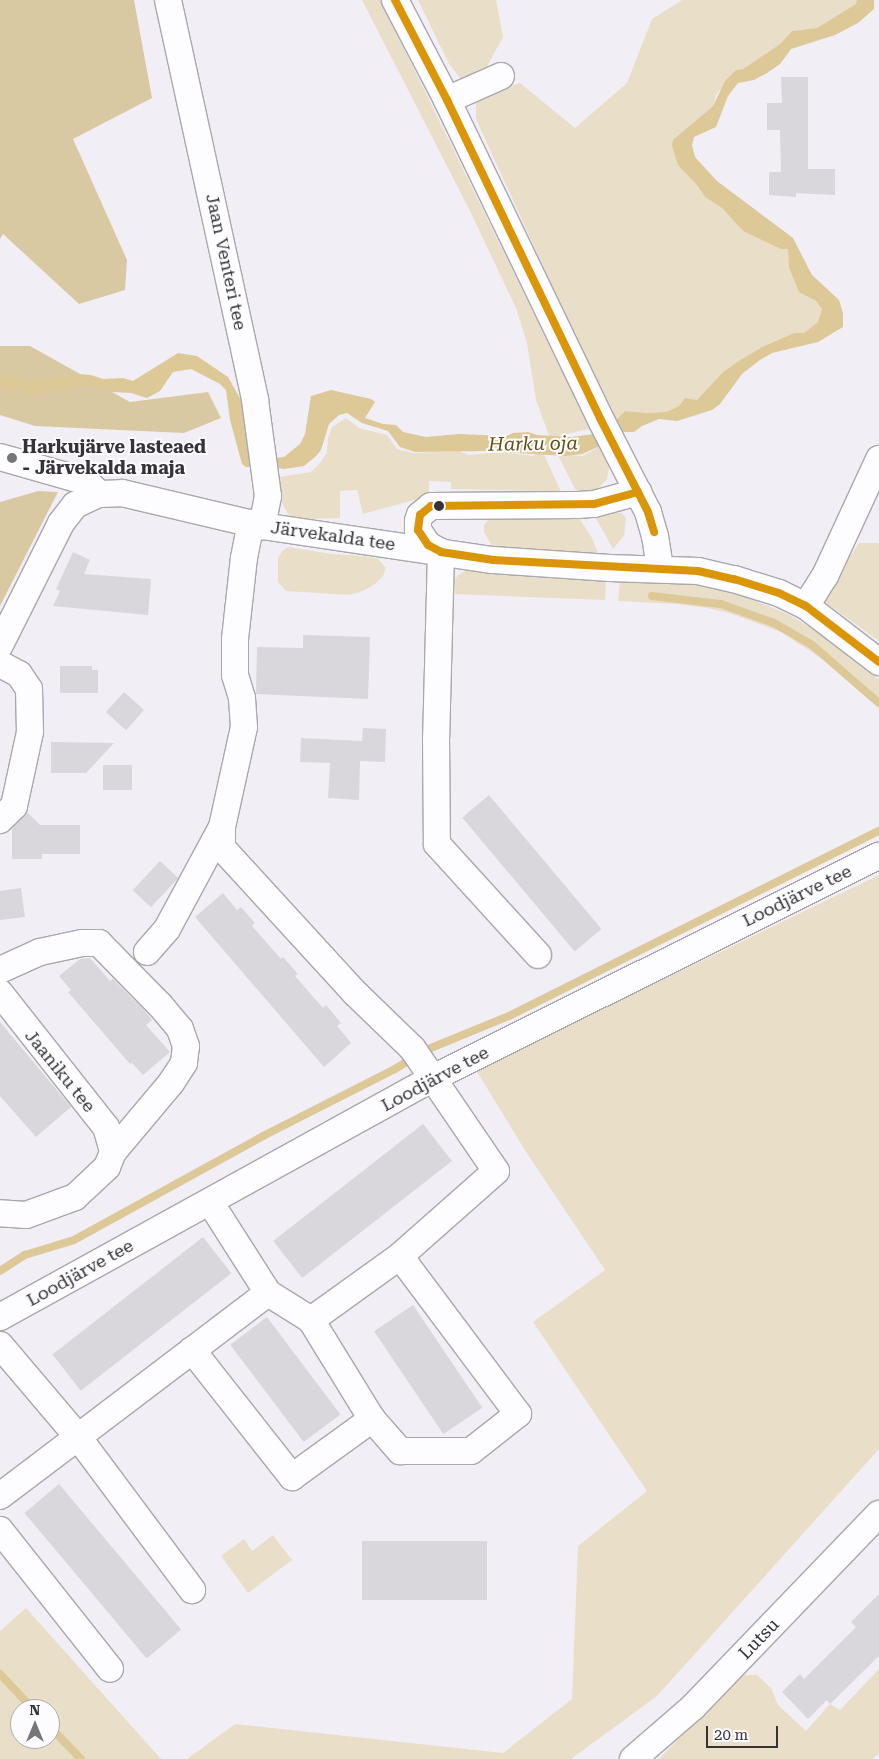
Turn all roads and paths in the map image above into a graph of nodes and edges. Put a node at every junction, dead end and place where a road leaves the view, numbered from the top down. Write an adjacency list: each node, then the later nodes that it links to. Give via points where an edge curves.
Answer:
1 (168, 0): 9 (street, Jaan Venteri tee, via 244,347 268,496)
2 (395, 0): 4 (street)
3 (501, 76): 4 (street)
4 (447, 100): 7 (street)
5 (0, 457): 8 (street, via 87,482)
6 (879, 459): 12 (street, via 825,576)
7 (638, 492): 10 (street, via 594,504 431,506 420,514 418,530 428,544); 11 (street, via 656,536)
8 (99, 494): 9 (street, Järvekalda tee, via 122,493); 13 (street, Järvekalda tee, via 75,505 62,523)
9 (257, 525): 10 (street, Järvekalda tee); 17 (street, Jaan Venteri tee, via 244,558 235,639 235,675 242,698 244,728)
10 (441, 552): 11 (street, Järvekalda tee, via 493,560); 20 (street, via 437,844)
11 (660, 569): 12 (street, Järvekalda tee, via 698,571 734,578)
12 (806, 606): 14 (street, Järvekalda tee)
13 (0, 645)
14 (879, 662)
15 (0, 664): 16 (street, via 19,674 29,689 30,732 14,806)
16 (0, 820)
17 (222, 827): 19 (street, via 167,929); 23 (street, via 222,848)
18 (879, 856): 23 (street, Loodjärve tee)
19 (147, 952)
20 (538, 955)
21 (0, 970): 24 (street, via 40,952 82,943 99,943 180,1029 186,1046 184,1063 172,1083)
22 (0, 993): 24 (street, Jaaniku tee, via 106,1127)
23 (424, 1065): 25 (street, Loodjärve tee); 27 (street, via 496,1171)
24 (113, 1152): 26 (street, via 107,1167 75,1197 26,1215)
25 (210, 1202): 28 (street); 29 (street, Loodjärve tee)
26 (0, 1213)
27 (400, 1256): 30 (street); 33 (street, via 518,1414 471,1451 400,1451)
28 (268, 1293): 30 (street); 32 (street)
29 (0, 1317)
30 (310, 1320): 33 (street)
31 (0, 1345): 34 (street)
32 (192, 1350): 33 (street, via 292,1478); 34 (street)
33 (372, 1419)
34 (78, 1437): 35 (street); 38 (street)
35 (0, 1496)
36 (879, 1514): 40 (street, Lutsu, via 694,1707)
37 (0, 1530): 39 (street)
38 (192, 1590)
39 (110, 1668)
40 (633, 1759)

